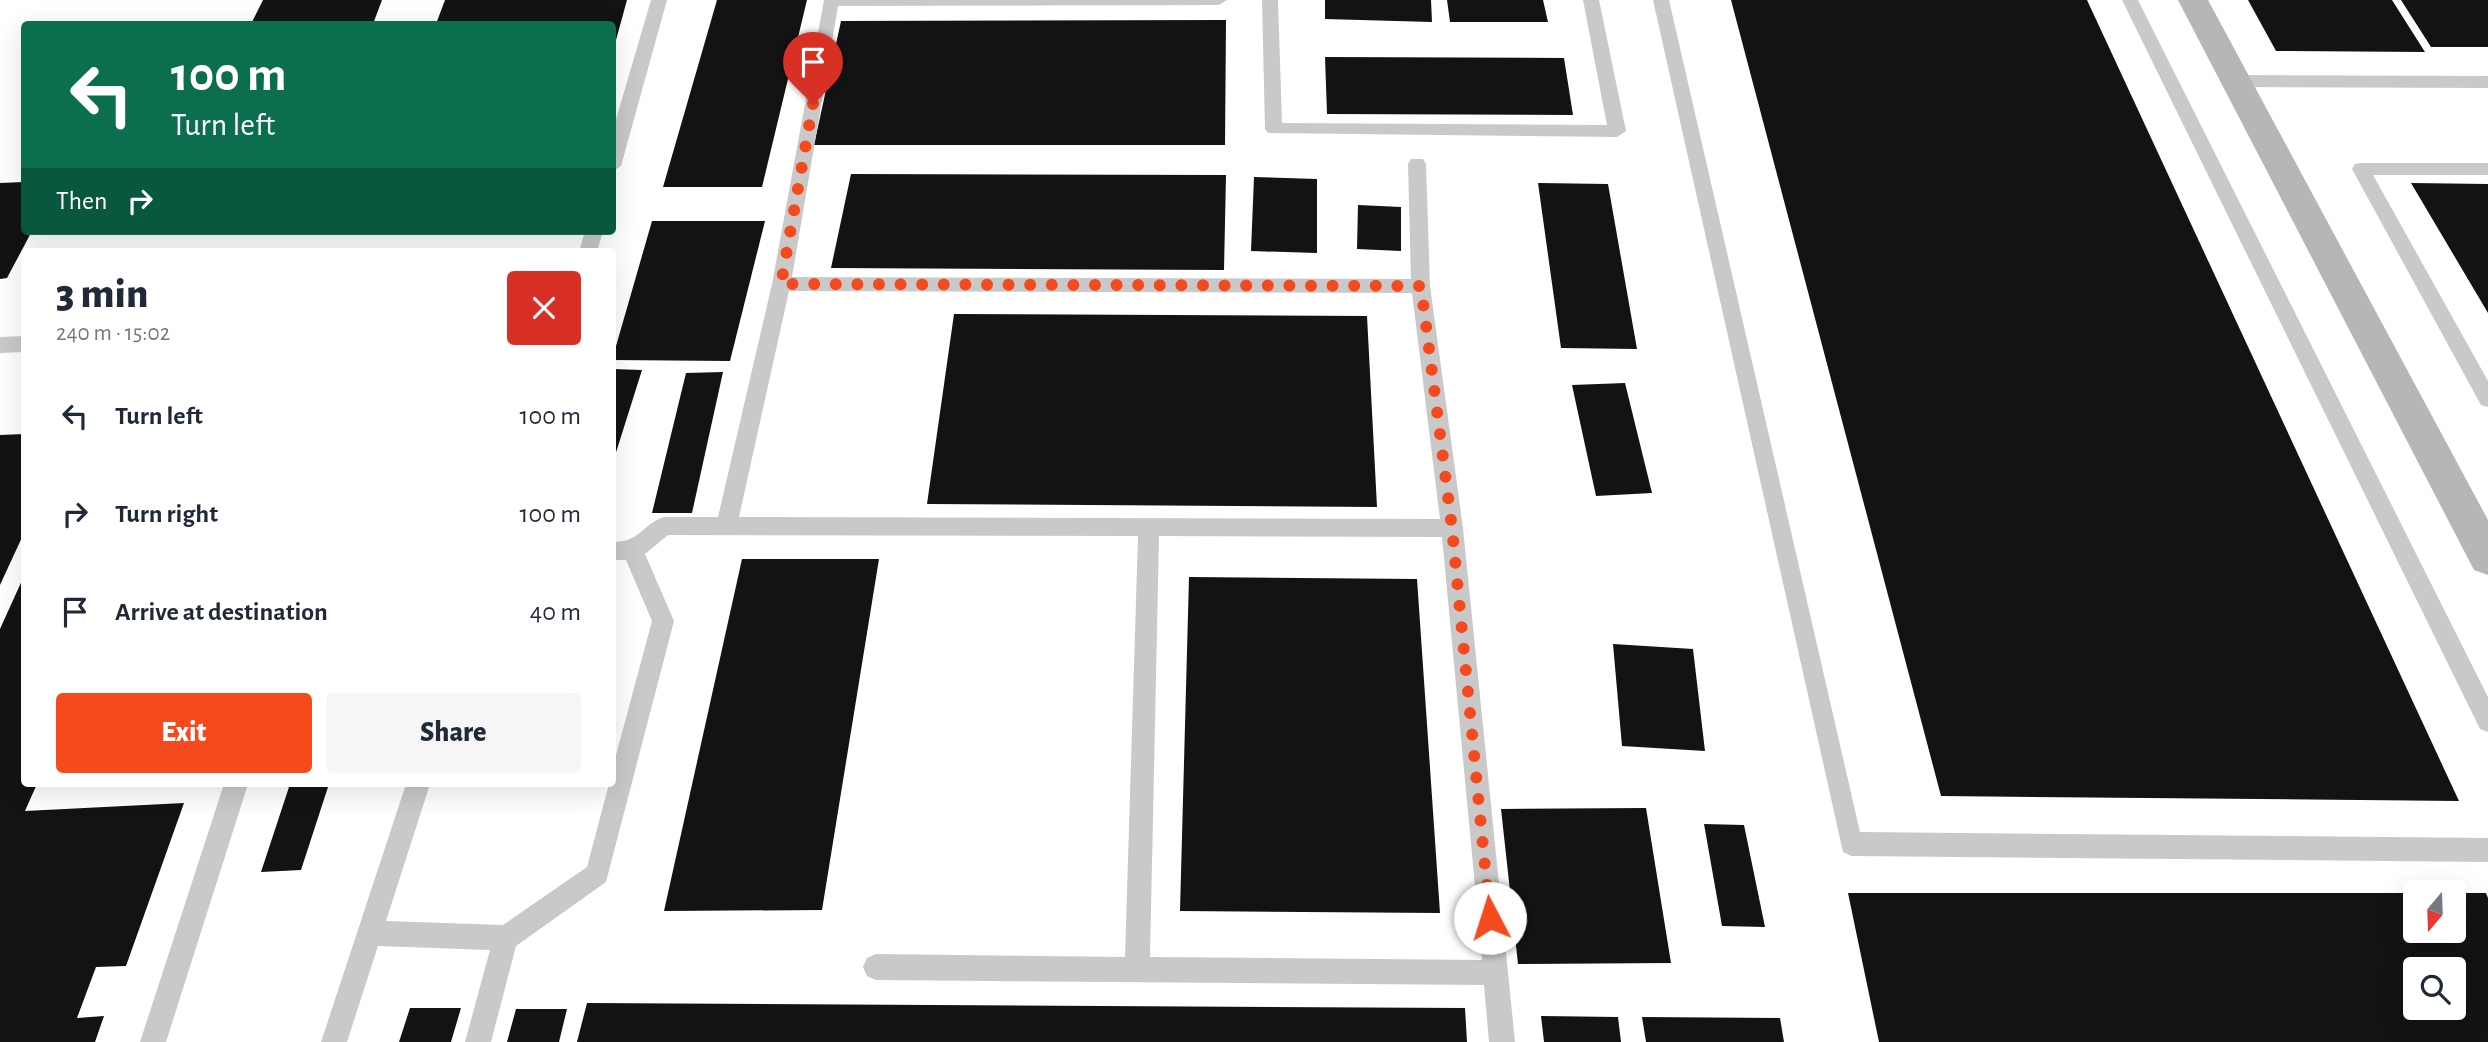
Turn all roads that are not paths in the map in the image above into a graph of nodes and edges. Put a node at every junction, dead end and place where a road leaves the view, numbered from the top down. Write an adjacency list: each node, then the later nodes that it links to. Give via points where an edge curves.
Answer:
1 (659, 0): 10 (lane)
2 (1219, 0): 13 (lane, via 831,1)
3 (1270, 0): 4 (lane, via 1274,129 1617,131)
4 (1591, 0)
5 (1661, 0): 26 (lane, via 1851,844)
6 (2130, 0): 23 (lane)
7 (2193, 0): 8 (street)
8 (2236, 81): 9 (lane); 22 (street)
9 (2488, 82)
10 (616, 152)
11 (1417, 164): 14 (lane)
12 (2488, 169): 17 (lane, via 2361,169)
13 (781, 284): 14 (lane); 18 (lane)
14 (1421, 286): 20 (lane)
15 (21, 344): 16 (lane)
16 (0, 345)
17 (2488, 399)
18 (726, 527): 19 (lane); 21 (lane, via 664,526)
19 (1149, 528): 20 (lane); 30 (lane)
20 (1452, 528): 31 (lane)
21 (623, 551): 28 (lane, via 663,621 597,874)
22 (2488, 558)
23 (2488, 720)
24 (235, 787): 32 (lane)
25 (417, 787): 27 (lane)
26 (2488, 850)
27 (370, 933): 28 (lane); 33 (lane)
28 (506, 938): 34 (lane)
29 (876, 967): 30 (lane)
30 (1137, 970): 31 (lane)
31 (1496, 973): 35 (lane)
32 (153, 1042)
33 (334, 1042)
34 (478, 1042)
35 (1502, 1042)

